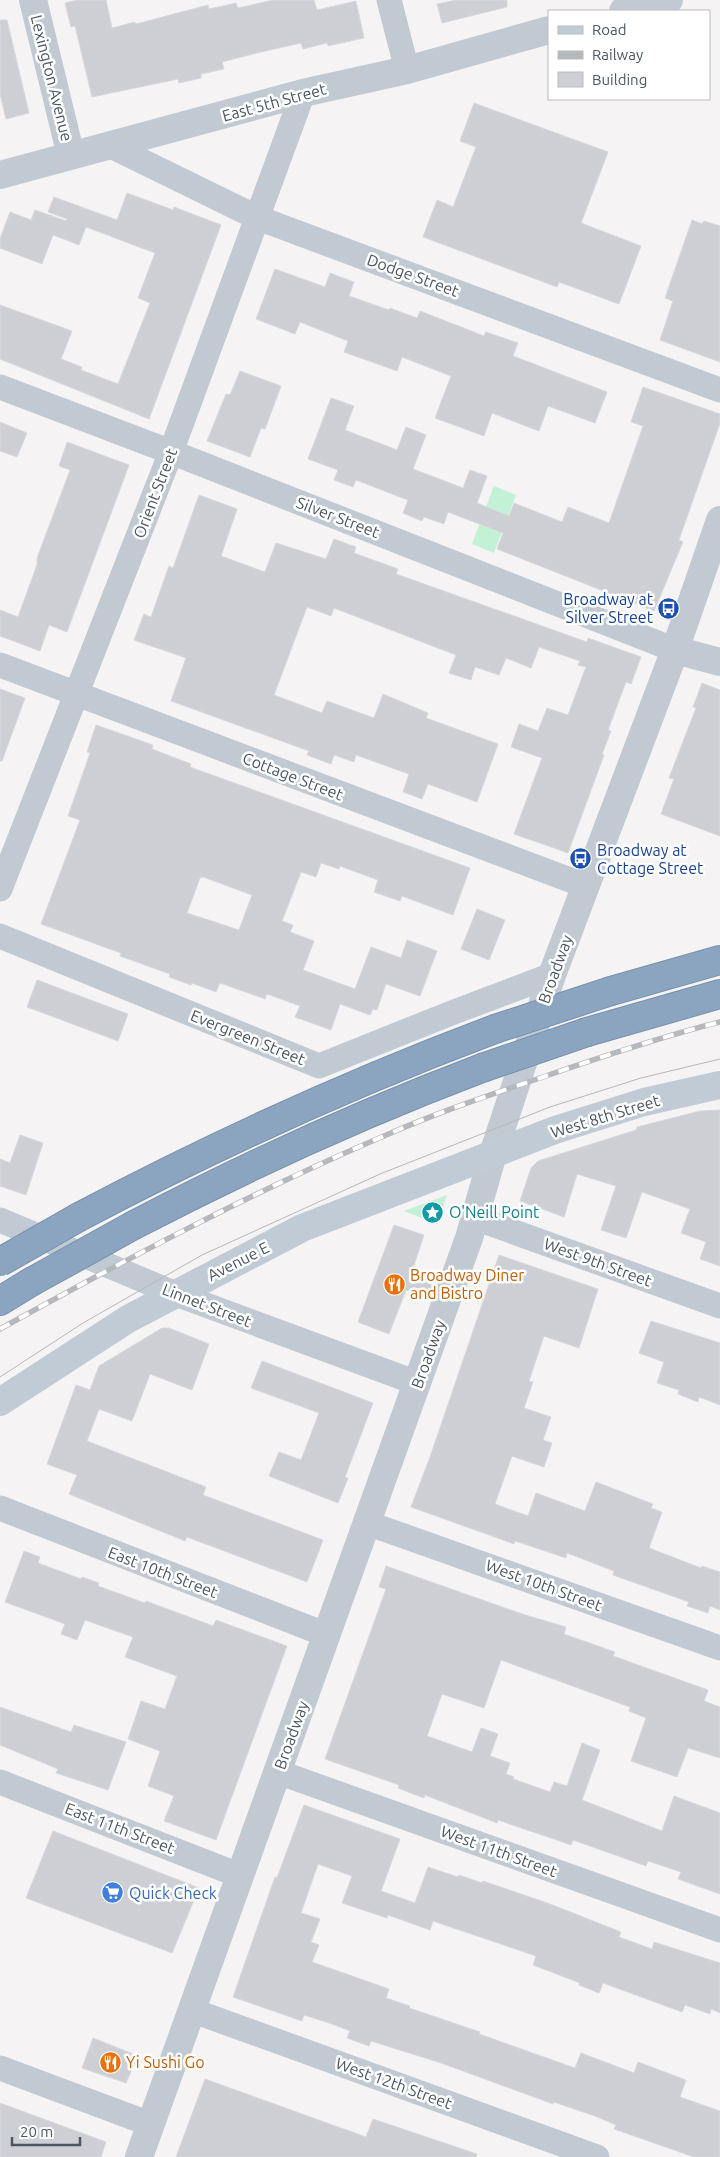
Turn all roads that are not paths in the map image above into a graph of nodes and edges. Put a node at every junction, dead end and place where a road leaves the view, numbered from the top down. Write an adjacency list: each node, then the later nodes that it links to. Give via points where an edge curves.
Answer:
1 (33, 0): 9 (street, Lexington Avenue)
2 (389, 0): 6 (street)
3 (669, 0): 4 (street)
4 (627, 10)
5 (548, 30): 6 (street, East 5th Street)
6 (407, 70): 7 (street, East 5th Street)
7 (303, 93): 8 (street, East 5th Street); 11 (street, Orient Street)
8 (111, 146): 9 (street, East 5th Street); 11 (street, Dodge Street)
9 (71, 156): 10 (street, East 5th Street)
10 (0, 175)
11 (258, 218): 13 (street, Dodge Street); 14 (street, Orient Street)
12 (0, 387): 14 (street, Silver Street)
13 (720, 390)
14 (171, 452): 16 (street, Silver Street); 19 (street, Orient Street)
15 (720, 520): 16 (street, Broadway)
16 (675, 650): 17 (street); 20 (street, Broadway)
17 (720, 662)
18 (0, 665): 19 (street, Cottage Street)
19 (77, 695): 20 (street, Cottage Street); 21 (street, Orient Street)
20 (586, 886): 24 (street, Broadway)
21 (0, 889)
22 (0, 936): 24 (street, Evergreen Street, via 319,1066)
23 (720, 960): 30 (highway, bridge, via 611,991 423,1056 275,1119 79,1217)
24 (552, 975): 27 (street, Broadway)
25 (720, 994): 32 (highway, bridge, via 587,1032 482,1068 366,1114 206,1188)
26 (720, 1085): 27 (main road, West 8th Street, via 644,1102 555,1130)
27 (493, 1154): 28 (street, Broadway); 31 (main road, Avenue E, via 302,1228)
28 (475, 1218): 33 (street, West 9th Street); 34 (street, Broadway)
29 (0, 1220): 31 (street, Linnet Street)
30 (0, 1262)
31 (176, 1294): 34 (street, Linnet Street); 35 (main road, Avenue E, via 128,1319)
32 (0, 1301)
33 (720, 1306)
34 (417, 1383): 37 (street, Broadway)
35 (0, 1402)
36 (0, 1508): 38 (street, East 10th Street)
37 (367, 1523): 38 (street, Broadway); 39 (street, West 10th Street)
38 (326, 1635): 40 (street, Broadway)
39 (720, 1648)
40 (278, 1772): 42 (street, Broadway); 43 (street, West 11th Street)
41 (0, 1782): 42 (street, East 11th Street)
42 (241, 1876): 44 (street, Broadway)
43 (720, 1930)
44 (191, 2010): 46 (street, Broadway); 48 (street, West 12th Street)
45 (0, 2068): 46 (street)
46 (150, 2124): 47 (street, Broadway)
47 (139, 2157)
48 (597, 2157)

